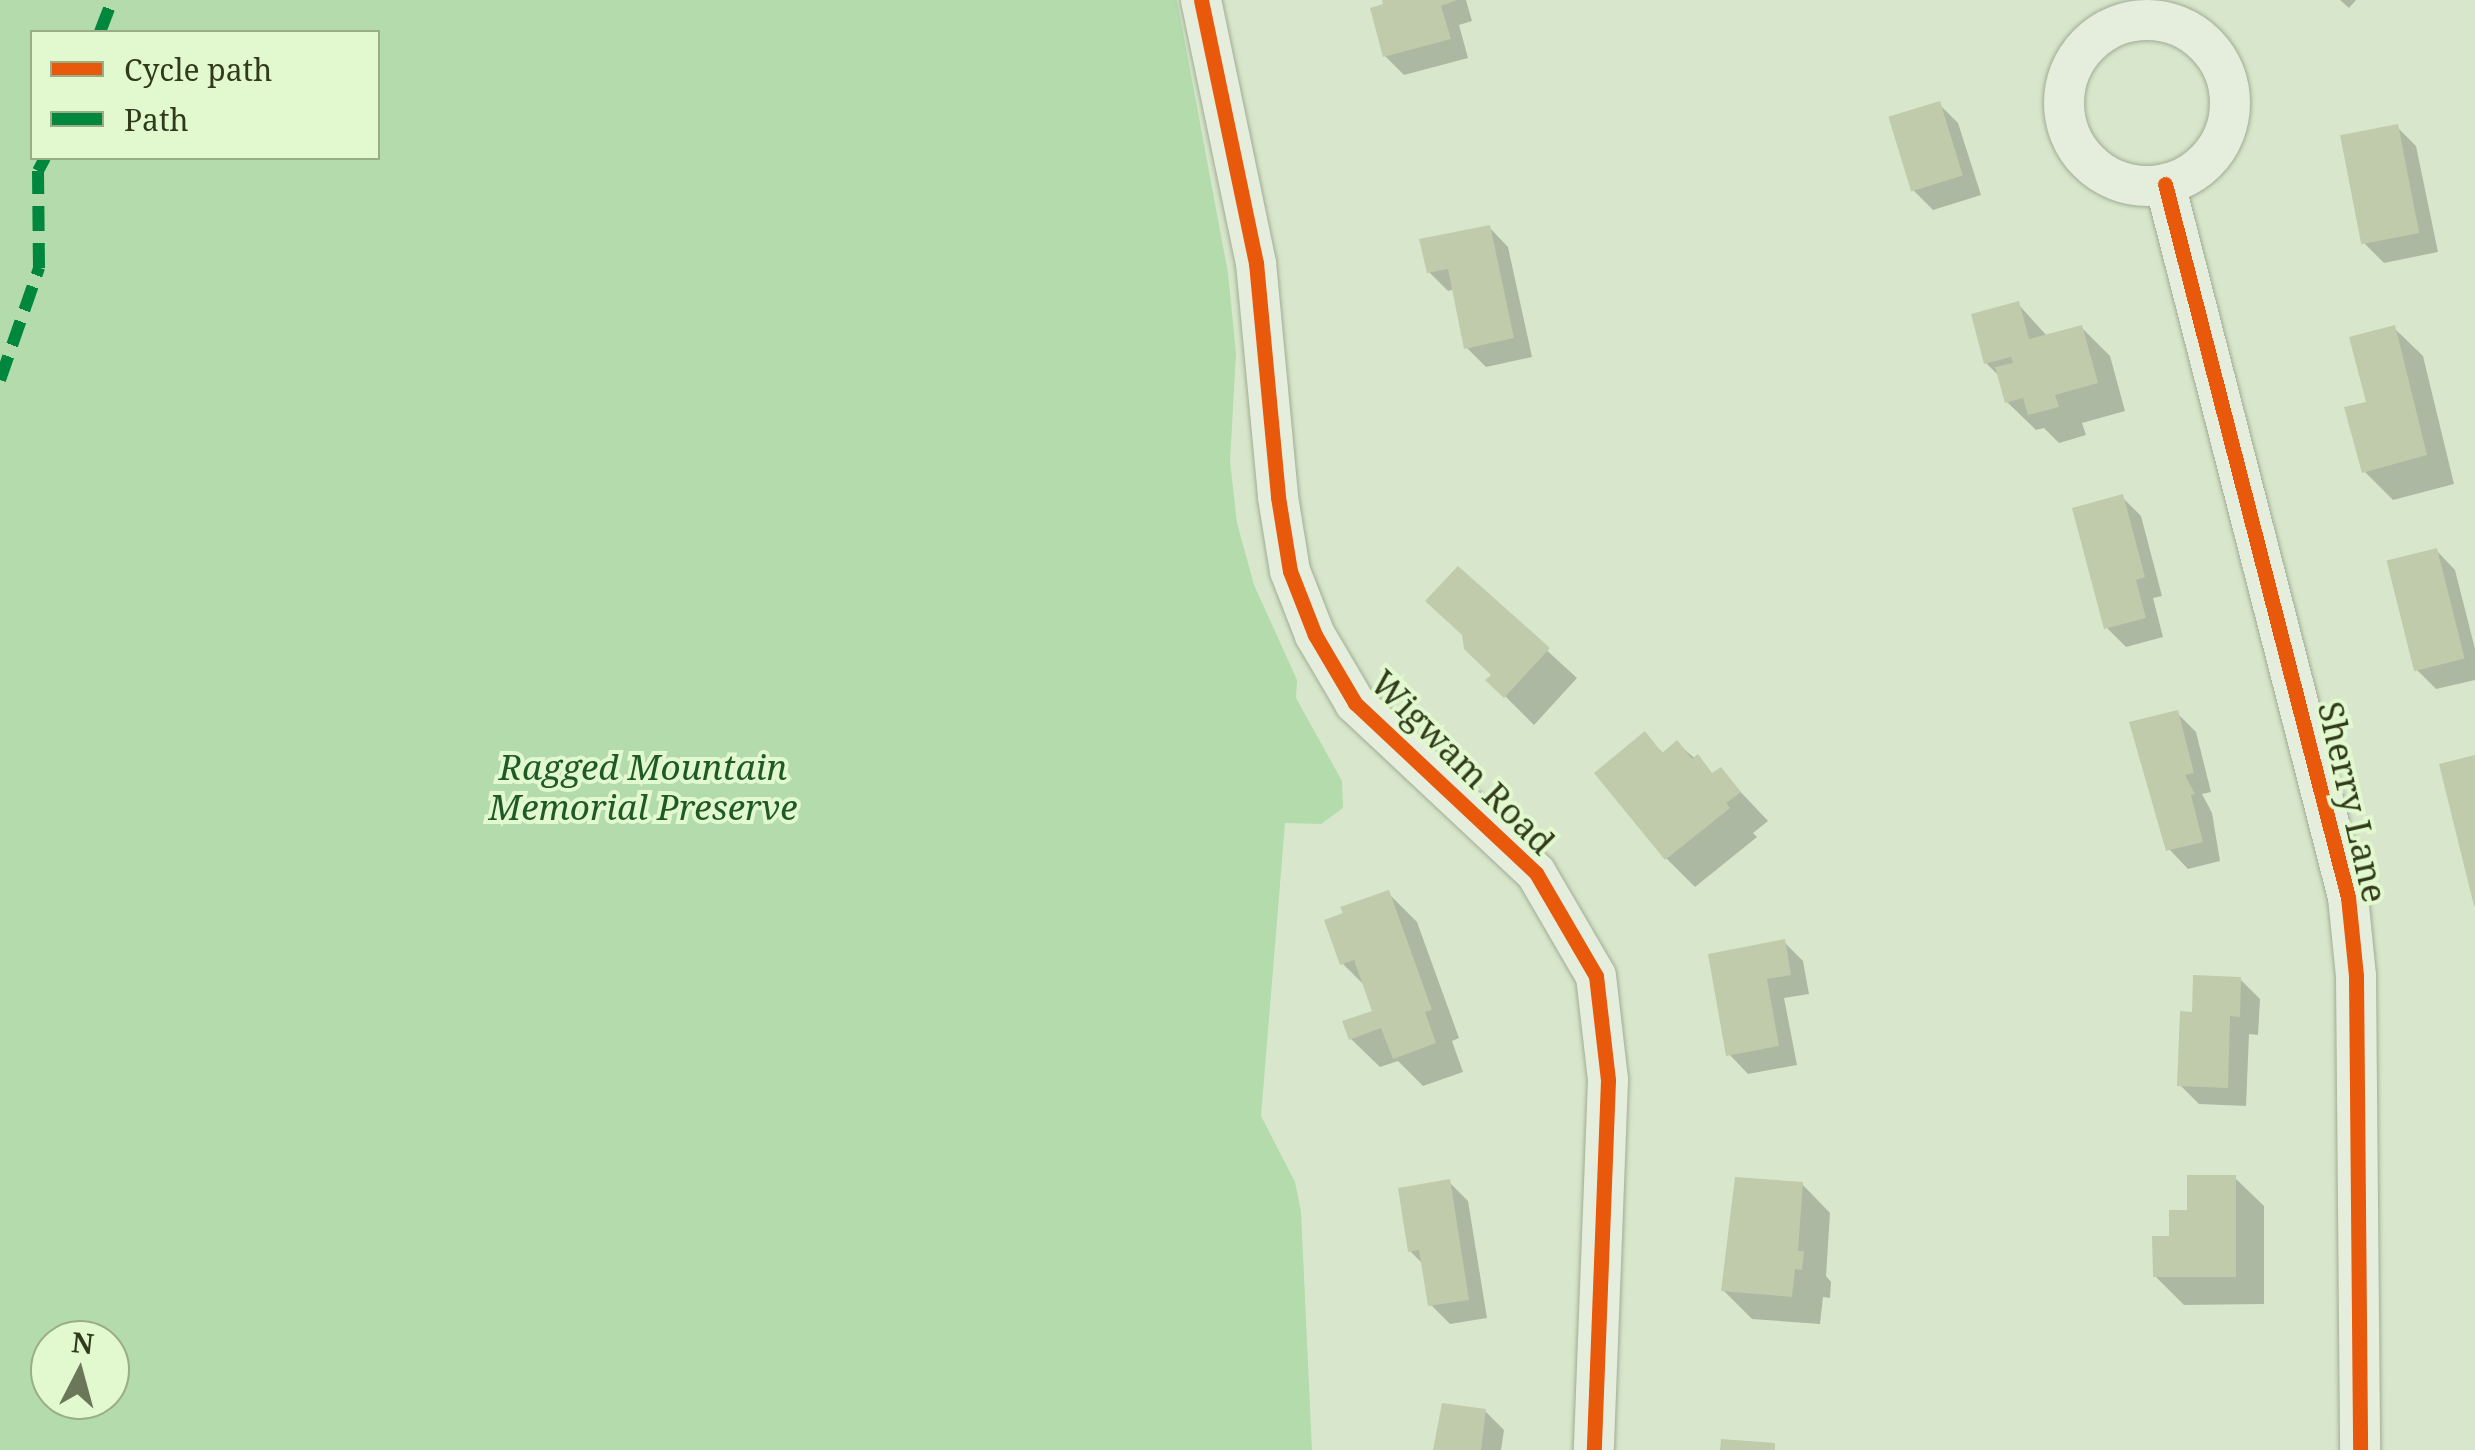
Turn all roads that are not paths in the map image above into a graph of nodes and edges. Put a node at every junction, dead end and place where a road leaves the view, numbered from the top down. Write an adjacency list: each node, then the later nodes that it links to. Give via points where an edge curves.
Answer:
1 (1201, 0): 3 (street, Wigwam Road, via 1256,264 1290,571 1309,619 1355,704 1536,874 1596,976 1608,1080)
2 (2165, 184): 2 (street, via 2195,171 2218,148 2230,118 2229,85 2216,55 2192,32 2162,20 2130,20 2099,34 2076,58 2064,88 2065,120 2078,150 2102,173 2132,185); 4 (street, Sherry Lane, via 2348,897 2356,976)
3 (1594, 1450)
4 (2360, 1450)

